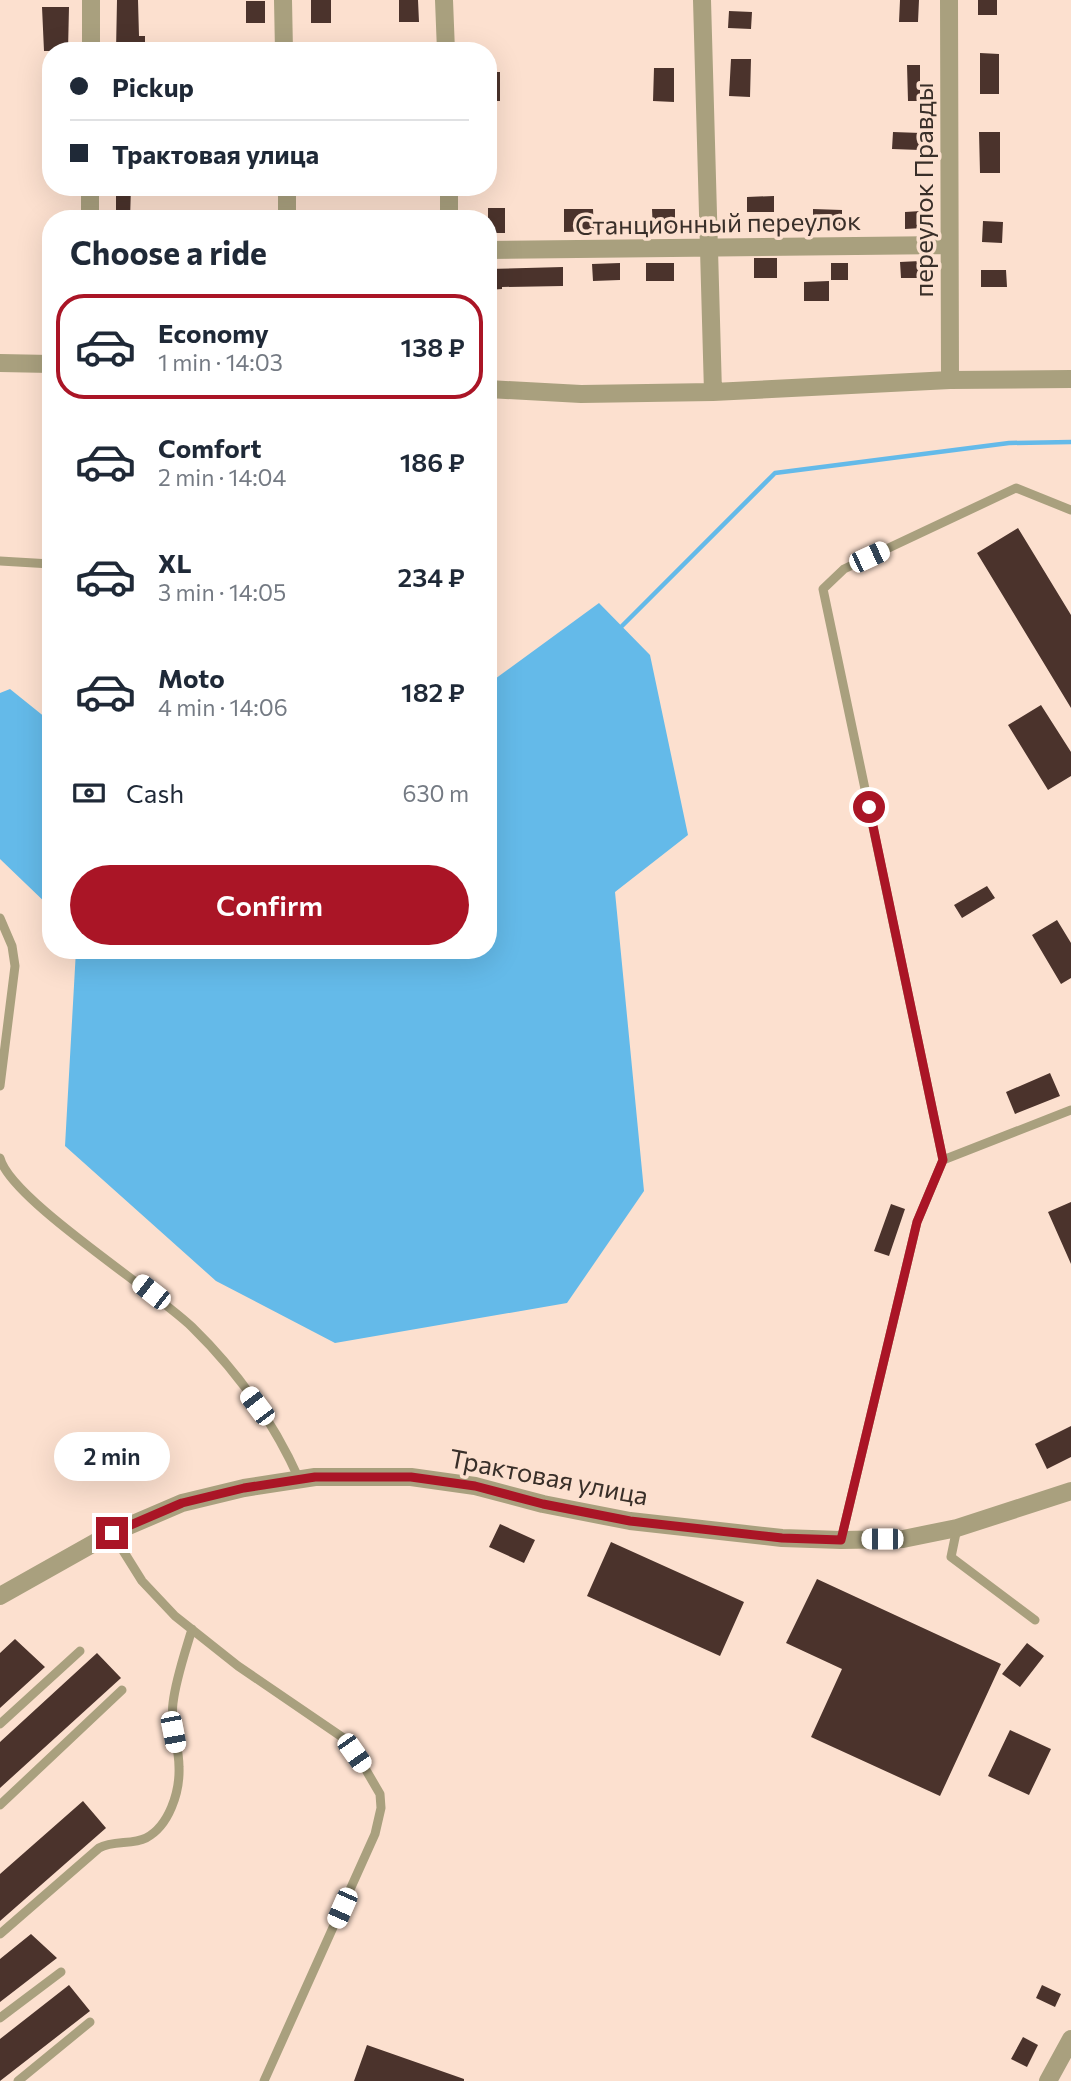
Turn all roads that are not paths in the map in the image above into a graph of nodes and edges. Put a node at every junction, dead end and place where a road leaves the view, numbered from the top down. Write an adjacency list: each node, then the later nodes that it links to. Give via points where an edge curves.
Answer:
1 (91, 0): 6 (street)
2 (283, 0): 7 (street)
3 (444, 0): 8 (street)
4 (702, 0): 10 (street)
5 (948, 0): 9 (street, переулок Правды)
6 (91, 42)
7 (284, 42)
8 (446, 42)
9 (948, 245): 10 (street, Станционный переулок); 15 (street, переулок Правды)
10 (709, 249): 11 (street, Станционный переулок); 17 (street)
11 (497, 250)
12 (0, 363): 13 (street)
13 (42, 364)
14 (1071, 379): 15 (street)
15 (950, 380): 17 (street)
16 (497, 389): 17 (street, via 581,394)
17 (713, 392)
18 (1071, 510): 25 (lane, via 1016,488 844,569 823,589)
19 (0, 561): 20 (lane)
20 (42, 563)
21 (0, 918): 22 (lane, via 15,966)
22 (0, 1086)
23 (1071, 1110): 25 (lane)
24 (0, 1158): 26 (lane, via 36,1203 170,1307 215,1351 272,1425)
25 (943, 1160): 30 (lane, via 917,1222)
26 (299, 1479): 29 (street, Трактовая улица, via 182,1503); 30 (street, Трактовая улица, via 411,1477 475,1486 630,1521)
27 (1071, 1491): 28 (street, Трактовая улица)
28 (957, 1528): 30 (street, Трактовая улица, via 902,1539); 32 (lane, via 951,1557)
29 (112, 1533): 31 (street, Трактовая улица); 33 (lane, via 142,1581)
30 (841, 1540)
31 (0, 1596)
32 (1035, 1620)
33 (191, 1629): 38 (lane, via 173,1703 180,1766 167,1815 144,1839 99,1848); 44 (lane, via 342,1737 380,1794 375,1834)
34 (80, 1651): 36 (lane)
35 (122, 1690): 37 (lane)
36 (0, 1724)
37 (0, 1805)
38 (0, 1934)
39 (61, 1972): 40 (lane)
40 (0, 2018)
41 (90, 2022): 43 (lane)
42 (1071, 2039): 45 (street)
43 (18, 2081)
44 (264, 2081)
45 (1048, 2081)

